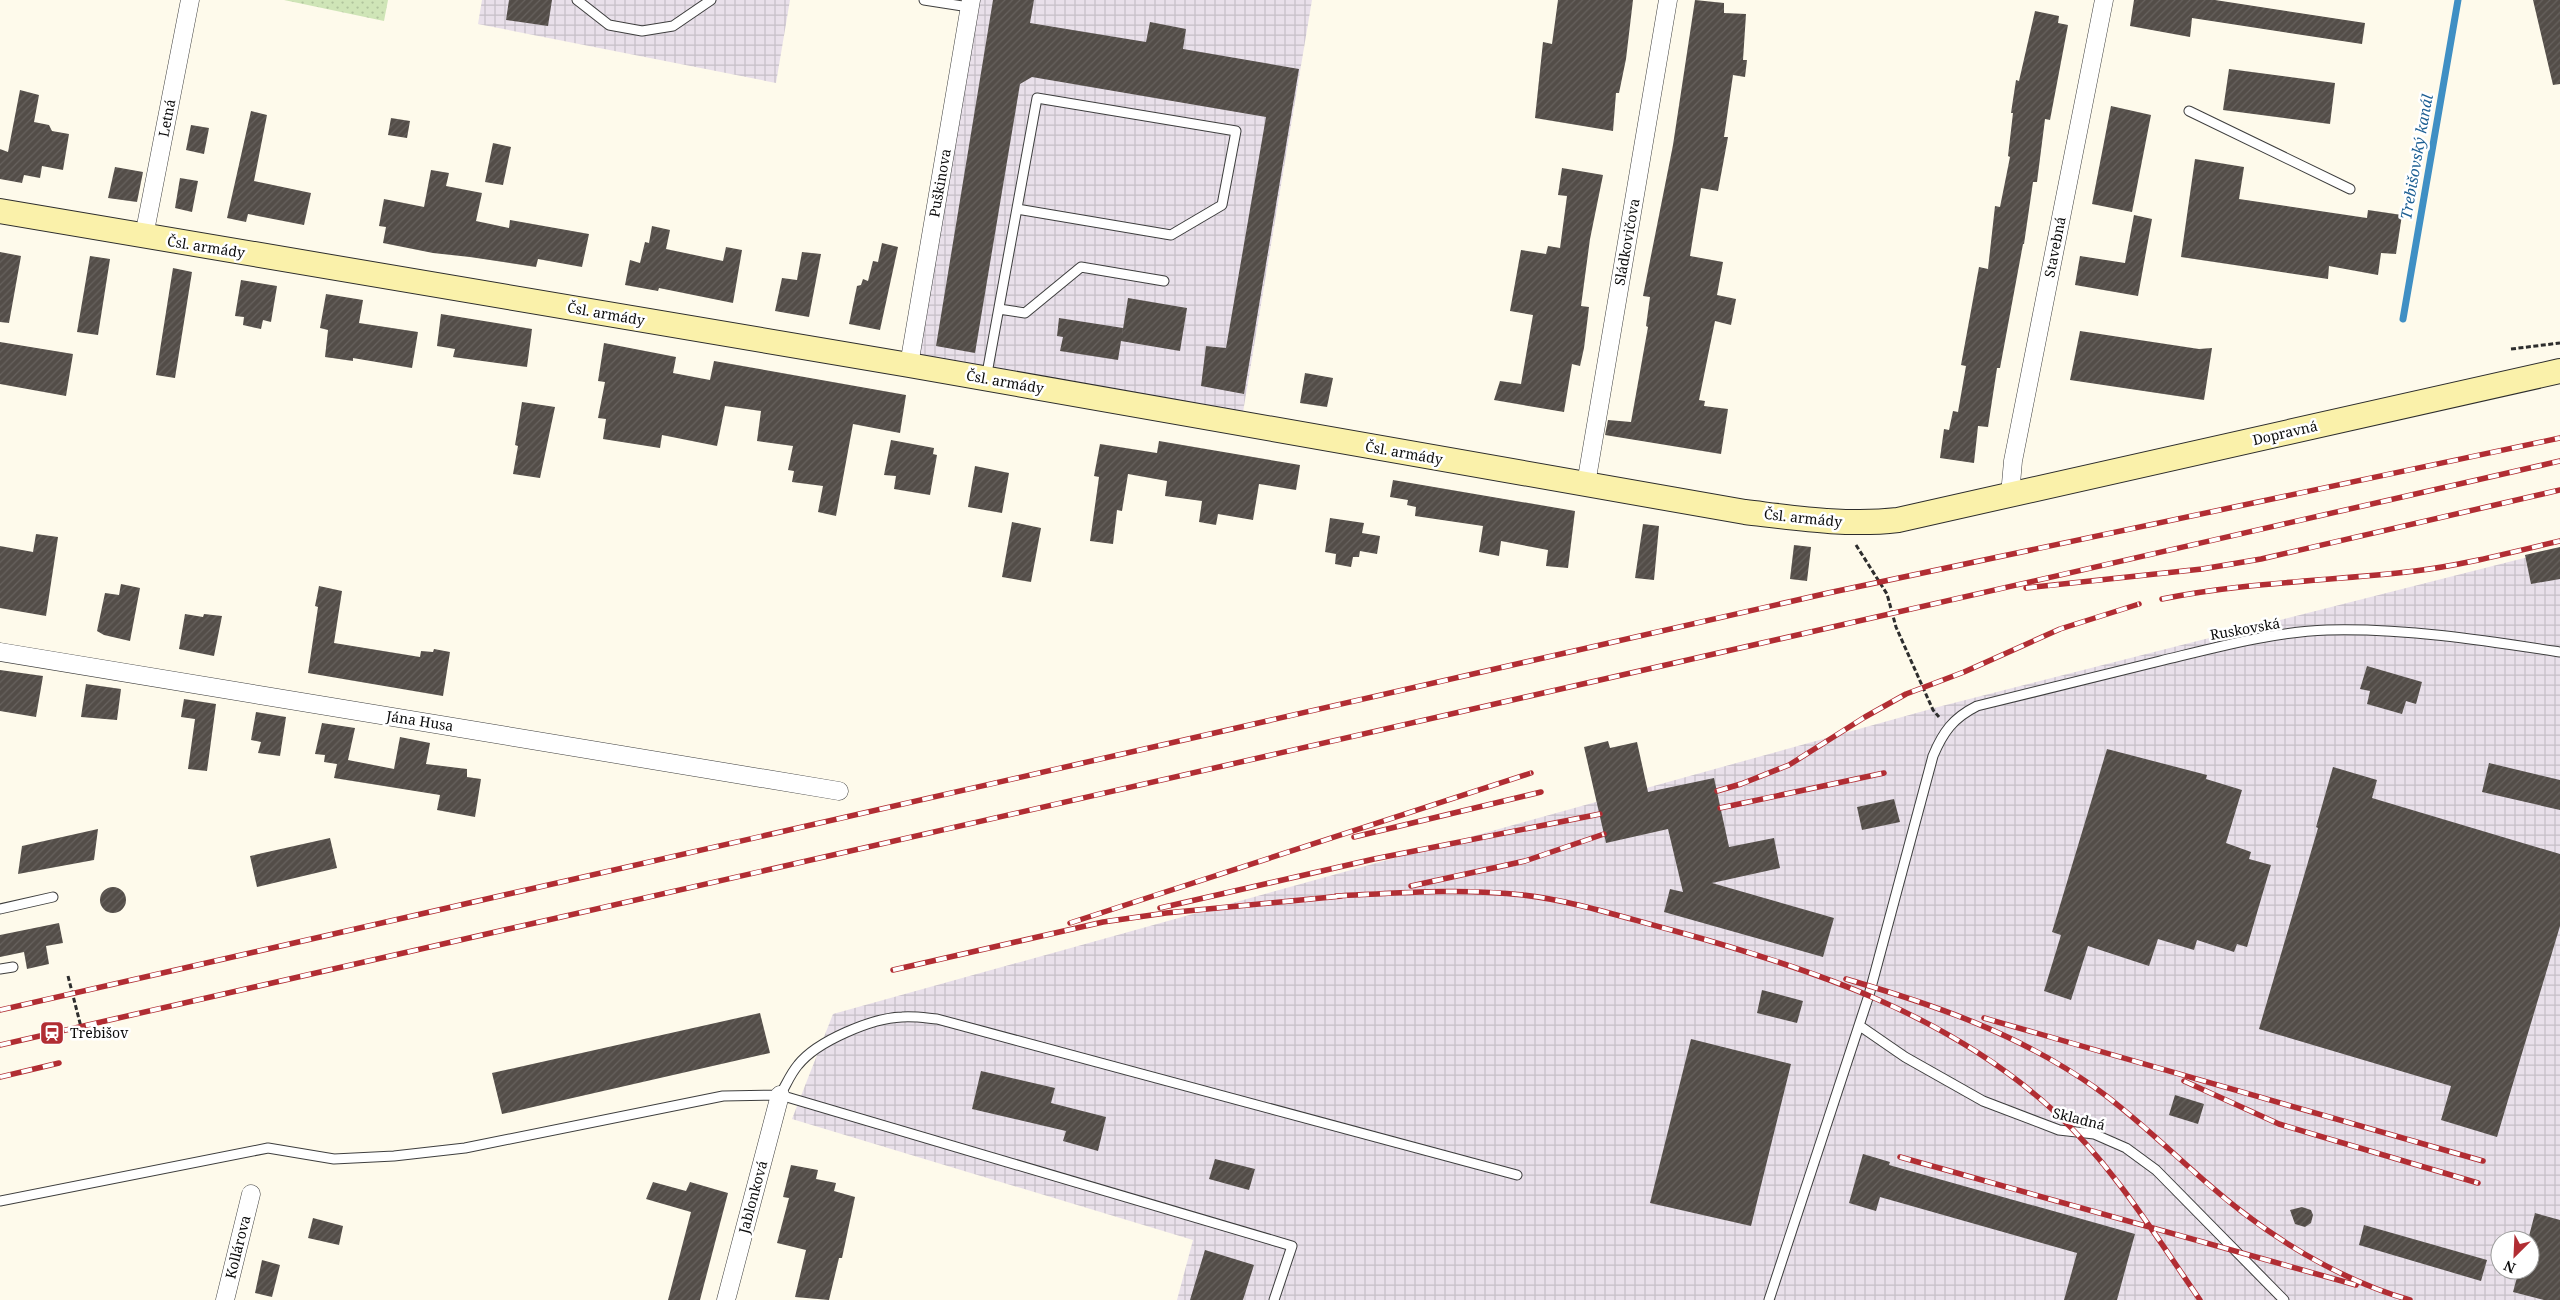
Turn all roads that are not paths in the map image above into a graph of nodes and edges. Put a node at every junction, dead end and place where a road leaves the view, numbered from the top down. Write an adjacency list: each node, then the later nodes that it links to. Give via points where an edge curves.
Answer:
1 (190, 0): 12 (street, Letná)
2 (577, 0): 3 (lane, via 609,25 642,31 673,26)
3 (711, 0)
4 (924, 0): 7 (lane)
5 (1668, 0): 18 (street, Sládkovičova)
6 (2104, 0): 19 (street, Stavebná, via 2012,461)
7 (970, 4): 15 (street, Puškinova)
8 (2188, 111): 9 (lane)
9 (2350, 189)
10 (1017, 208): 10 (lane, via 1037,98 1236,131 1222,205 1171,235); 14 (lane)
11 (0, 211): 12 (street, Čsl. armády)
12 (144, 236): 15 (street, Čsl. armády)
13 (1164, 281): 14 (lane, via 1081,267 1025,313)
14 (999, 309): 17 (lane)
15 (909, 365): 17 (street, Čsl. armády)
16 (2560, 371): 19 (street, Dopravná)
17 (986, 379): 18 (street, Čsl. armády)
18 (1586, 484): 19 (street, Čsl. armády, via 1745,512 1870,523 1898,520)
19 (2010, 495)
20 (0, 652): 22 (street, Jána Husa)
21 (2560, 652): 27 (lane, Ruskovská, via 2462,636 2394,630 2325,630 2193,653 1977,706 1960,715 1948,727 1933,756)
22 (839, 791)
23 (53, 897): 24 (lane)
24 (0, 909)
25 (13, 967): 26 (lane)
26 (0, 970)
27 (1860, 1026): 35 (lane); 36 (lane, Skladná, via 1905,1057 1983,1101 2059,1130 2094,1134 2126,1148 2156,1170)
28 (780, 1095): 29 (lane, via 798,1064 845,1033 901,1016 937,1019); 31 (lane, via 723,1096 465,1148 394,1156 334,1159 268,1148); 33 (street, Jablonková); 34 (lane, via 1292,1246)
29 (1517, 1175)
30 (251, 1194): 32 (street, Kollárova)
31 (0, 1201)
32 (225, 1300)
33 (726, 1300)
34 (1274, 1300)
35 (1769, 1300)
36 (2284, 1300)

